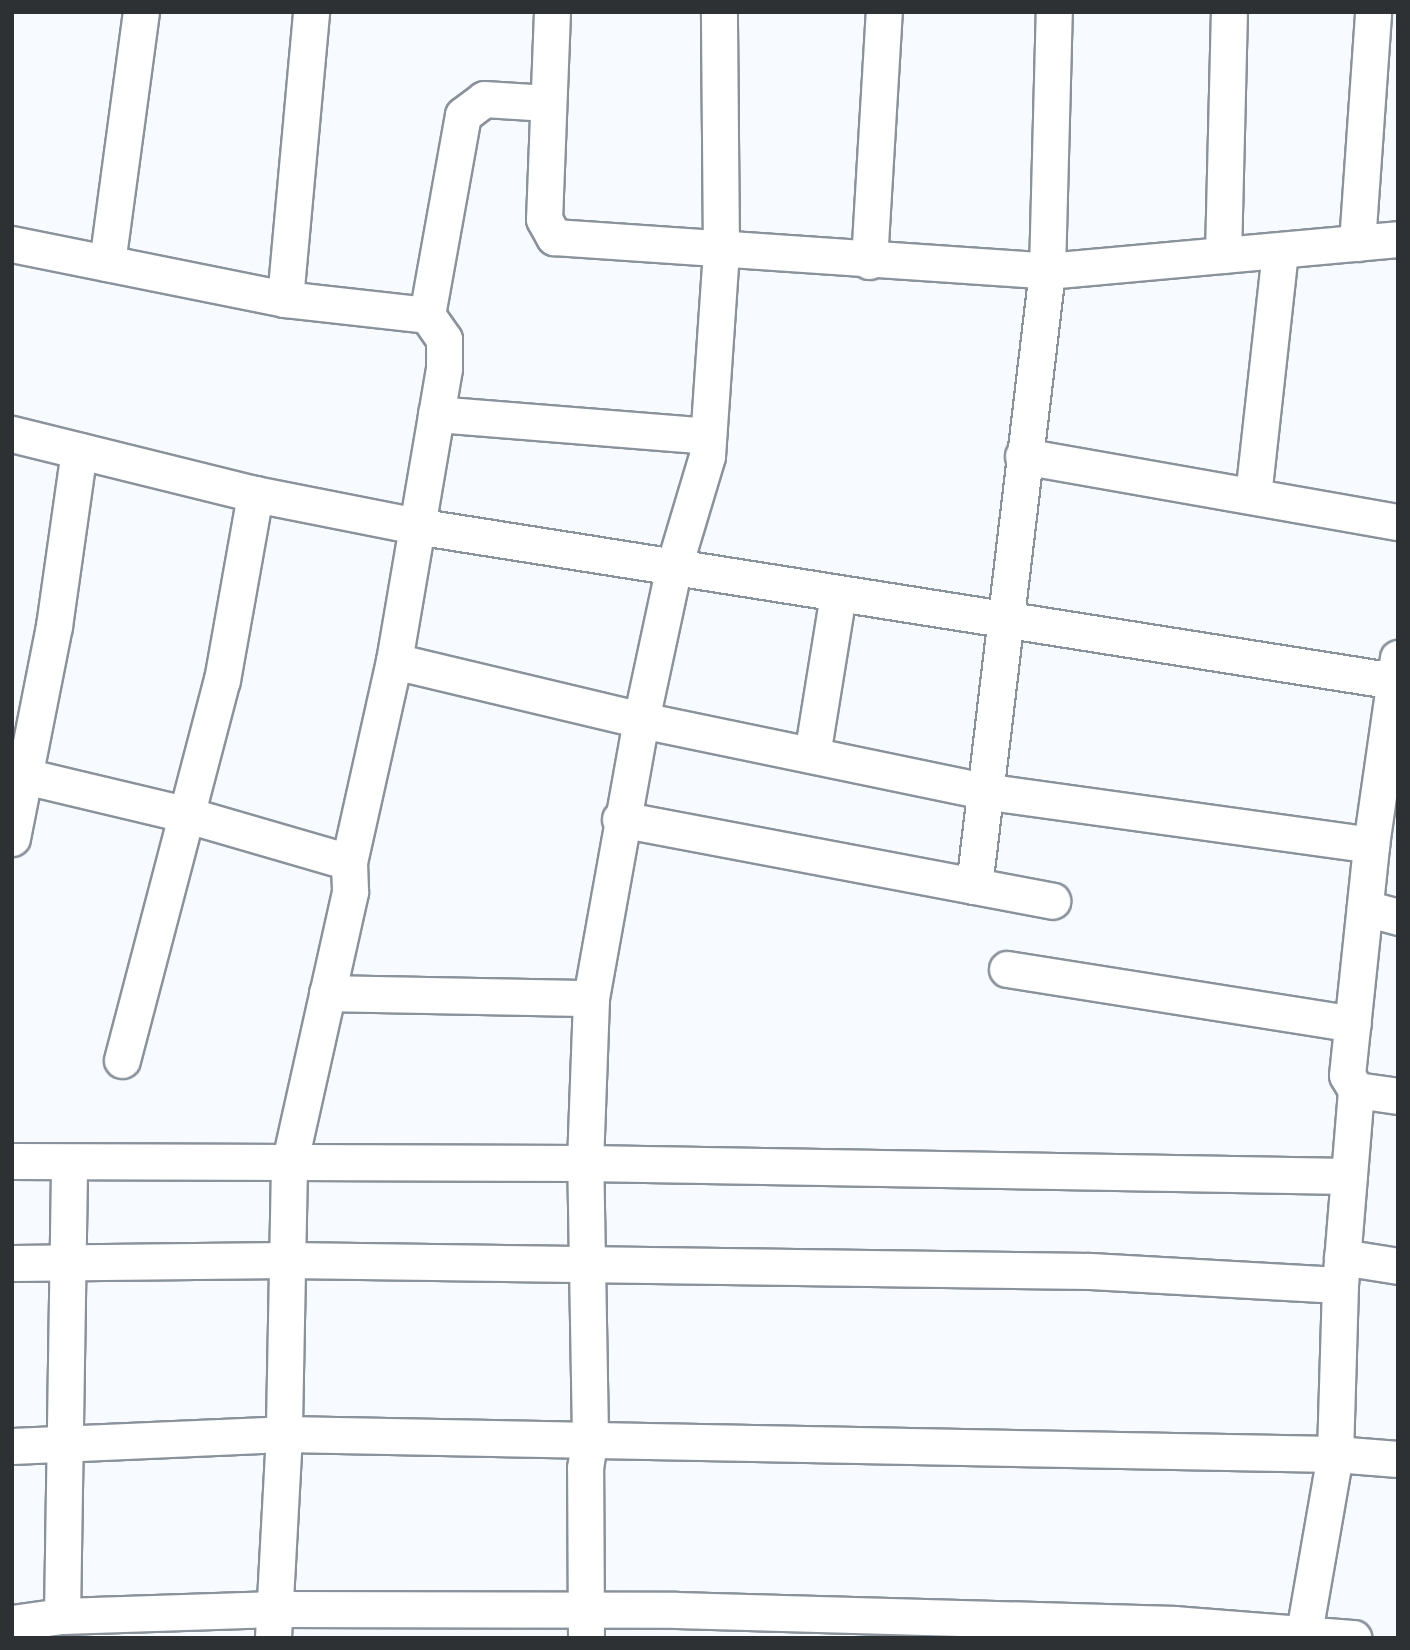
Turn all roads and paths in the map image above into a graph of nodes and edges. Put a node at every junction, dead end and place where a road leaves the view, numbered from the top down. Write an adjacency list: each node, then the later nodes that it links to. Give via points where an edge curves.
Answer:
1 (141, 12): 17 (street)
2 (311, 12): 19 (street)
3 (552, 12): 9 (street)
4 (719, 12): 14 (street)
5 (884, 12): 16 (street)
6 (1054, 12): 18 (street)
7 (1229, 12): 15 (street)
8 (1373, 12): 11 (street)
9 (548, 103): 14 (street, via 544,219 548,232 561,239); 20 (street, via 484,99 463,115)
10 (1398, 239): 11 (street)
11 (1357, 243): 13 (street)
12 (12, 244): 17 (street)
13 (1280, 250): 15 (street); 27 (street)
14 (721, 251): 16 (street); 23 (street)
15 (1223, 255): 18 (street)
16 (869, 261): 18 (street)
17 (107, 263): 19 (street)
18 (1047, 271): 25 (street)
19 (285, 299): 20 (street)
20 (427, 315): 21 (street, via 444,339)
21 (436, 414): 23 (street); 29 (street)
22 (12, 434): 24 (street)
23 (708, 436): 30 (street)
24 (79, 451): 26 (street); 37 (street)
25 (1023, 456): 27 (street); 32 (street)
26 (255, 494): 29 (street); 39 (street, via 222,680)
27 (1253, 496): 28 (street)
28 (1398, 522)
29 (415, 526): 30 (street); 33 (street)
30 (674, 566): 31 (street); 35 (street)
31 (838, 594): 32 (street); 36 (street)
32 (1004, 622): 34 (street); 38 (street)
33 (394, 661): 35 (street); 43 (street)
34 (1396, 670): 42 (street)
35 (641, 720): 36 (street); 40 (street)
36 (812, 755): 38 (street)
37 (20, 774): 39 (street); 41 (street)
38 (982, 791): 42 (street); 44 (street)
39 (184, 814): 43 (street); 52 (street)
40 (620, 819): 44 (street); 50 (street)
41 (12, 838)
42 (1371, 845): 46 (street)
43 (349, 862): 49 (street, via 350,892)
44 (974, 886): 45 (street)
45 (1052, 901)
46 (1364, 908): 47 (street); 51 (street)
47 (1398, 916)
48 (1007, 969): 51 (street)
49 (327, 993): 50 (street); 58 (street)
50 (591, 998): 57 (street)
51 (1353, 1024): 53 (street, via 1348,1075)
52 (122, 1060)
53 (1356, 1090): 54 (street); 59 (street)
54 (1398, 1096)
55 (12, 1161): 56 (street)
56 (69, 1163): 58 (street); 61 (street)
57 (585, 1163): 58 (street); 59 (street); 64 (street)
58 (289, 1165): 60 (street)
59 (1349, 1176): 65 (street)
60 (287, 1260): 61 (street); 64 (street); 66 (street)
61 (64, 1262): 62 (street); 69 (street)
62 (12, 1263)
63 (1398, 1266): 65 (street)
64 (586, 1268): 65 (street); 67 (street)
65 (1341, 1271): 70 (street)
66 (284, 1434): 67 (street); 69 (street); 73 (street)
67 (590, 1436): 70 (street); 74 (street, via 585,1468)
68 (12, 1446): 69 (street)
69 (63, 1446): 72 (street)
70 (1335, 1454): 71 (street); 76 (street)
71 (1398, 1459)
72 (62, 1616): 73 (street); 75 (street)
73 (274, 1623): 74 (street)
74 (586, 1624): 76 (street, via 1175,1624)
75 (23, 1628)
76 (1303, 1635): 77 (street)
77 (1353, 1638)

